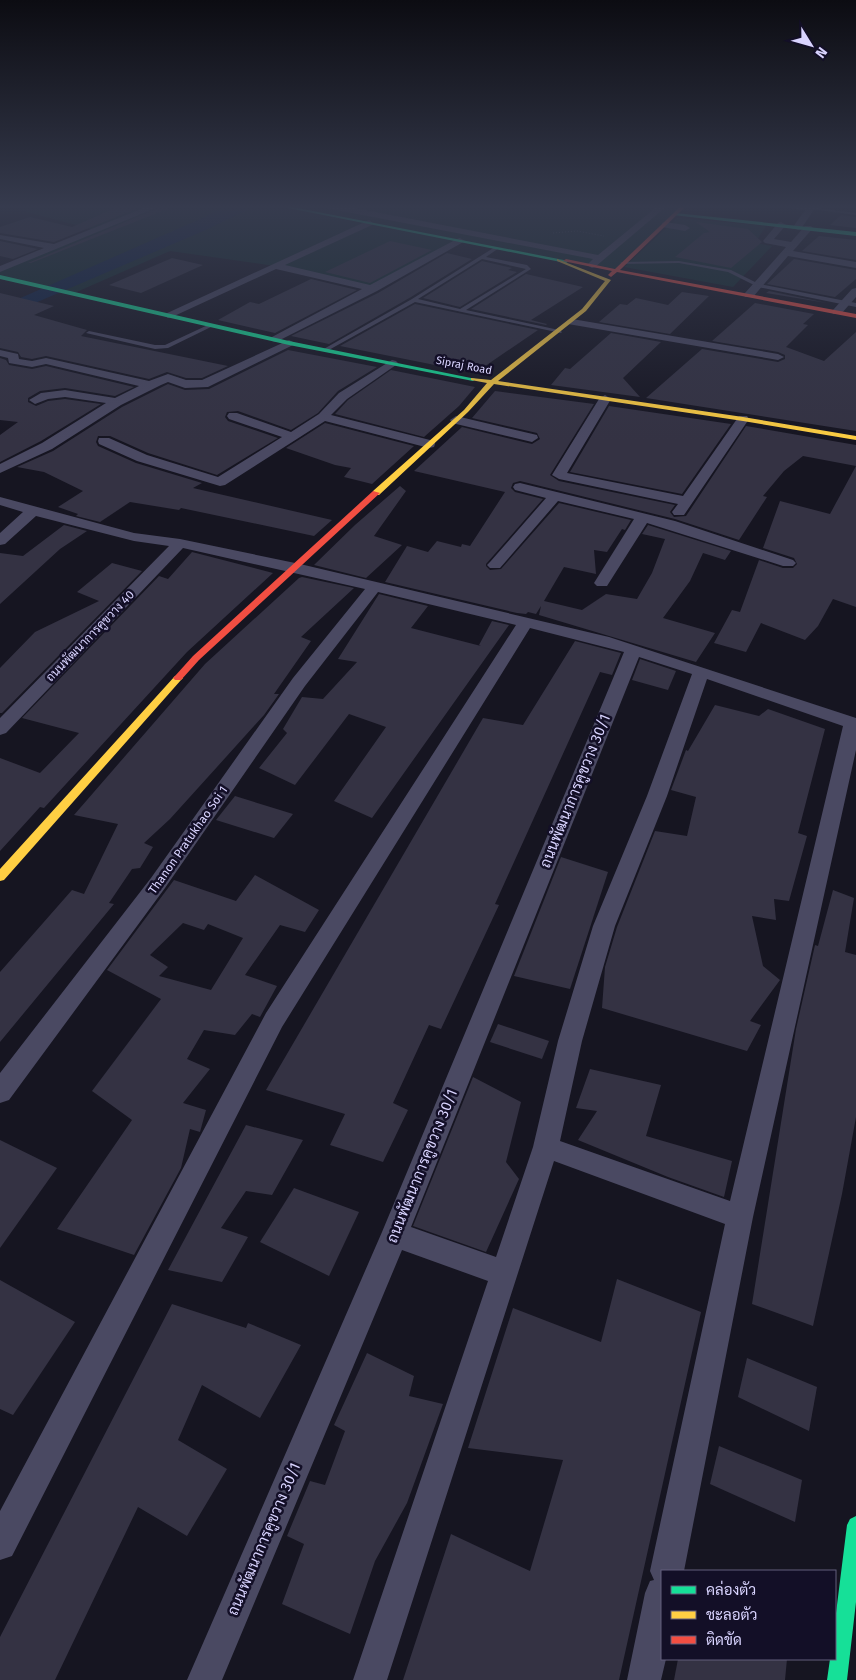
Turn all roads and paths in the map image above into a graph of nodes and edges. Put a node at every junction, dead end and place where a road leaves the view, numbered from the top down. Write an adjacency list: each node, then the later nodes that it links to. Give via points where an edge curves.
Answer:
1 (26, 283): 23 (street, Sipraj Road)
2 (237, 283): 23 (street)
3 (349, 283): 14 (street)
4 (383, 283): 14 (street)
5 (441, 283): 18 (lane)
6 (505, 283): 21 (lane)
7 (598, 283): 16 (street)
8 (618, 283): 16 (street)
9 (650, 283): 13 (street)
10 (662, 283): 13 (street)
11 (755, 283): 12 (lane)
12 (758, 285): 17 (street); 19 (lane)
13 (712, 288): 17 (street)
14 (373, 289): 29 (street)
15 (856, 291): 19 (street)
16 (601, 292): 25 (street)
17 (749, 295): 22 (street)
18 (414, 300): 21 (lane); 31 (lane)
19 (845, 303): 20 (lane); 22 (street)
20 (856, 305)
21 (462, 310): 27 (lane)
22 (837, 312): 24 (street)
23 (168, 315): 26 (street, Sipraj Road)
24 (856, 316)
25 (572, 322): 27 (street); 33 (street)
26 (212, 325): 28 (lane, via 166,347); 29 (street, Sipraj Road)
27 (559, 332): 35 (street)
28 (89, 333)
29 (276, 339): 30 (street, Sipraj Road)
30 (289, 343): 31 (street, Sipraj Road); 36 (street, via 204,384 185,384 168,378)
31 (325, 350): 34 (street, Sipraj Road)
32 (4, 352): 36 (street, via 14,356 13,361 46,362)
33 (778, 357)
34 (392, 363): 35 (street, Sipraj Road); 41 (street, via 343,396)
35 (492, 383): 37 (street, Sipraj Road); 43 (street)
36 (149, 385): 39 (street)
37 (605, 399): 42 (street, Sipraj Road); 53 (street, via 559,475)
38 (35, 400): 39 (street, via 60,392)
39 (117, 402): 49 (street, via 47,446)
40 (233, 416): 44 (street)
41 (323, 417): 44 (street); 48 (street)
42 (743, 419): 46 (street, Sipraj Road); 53 (street)
43 (456, 420): 45 (street); 48 (street)
44 (292, 436): 47 (street, via 220,482 142,458)
45 (532, 438)
46 (856, 438)
47 (104, 441)
48 (429, 444): 61 (street)
49 (0, 469)
50 (520, 487): 51 (street)
51 (555, 496): 55 (street); 60 (street)
52 (0, 501): 54 (street)
53 (686, 501): 56 (street)
54 (33, 511): 57 (street); 58 (street, via 134,537)
55 (643, 517): 56 (street); 62 (street)
56 (670, 524): 59 (street)
57 (0, 541)
58 (180, 543): 61 (street); 68 (street, ถนนพัฒนาการคูขวาง 40)
59 (788, 564)
60 (495, 565)
61 (293, 568): 63 (street); 69 (street, via 196,658)
62 (602, 583)
63 (374, 586): 64 (street); 70 (street, Thanon Pratukhao Soi 1, via 299,682 158,882)
64 (526, 622): 65 (street); 76 (street, via 274,1020)
65 (633, 650): 66 (street); 73 (street, ถนนพัฒนาการคูขวาง 30/1)
66 (701, 671): 67 (street); 71 (street, via 657,796 604,926 570,1041)
67 (854, 724): 72 (street)
68 (0, 729)
69 (0, 877)
70 (0, 1092)
71 (546, 1147): 72 (street); 74 (street)
72 (740, 1217): 77 (street)
73 (395, 1234): 74 (street); 79 (street, ถนนพัฒนาการคูขวาง 30/1)
74 (505, 1274): 80 (street)
75 (856, 1524): 82 (street)
76 (0, 1544)
77 (667, 1570)
78 (661, 1598): 81 (street)
79 (204, 1680)
80 (370, 1680)
81 (644, 1680)
82 (838, 1680)

